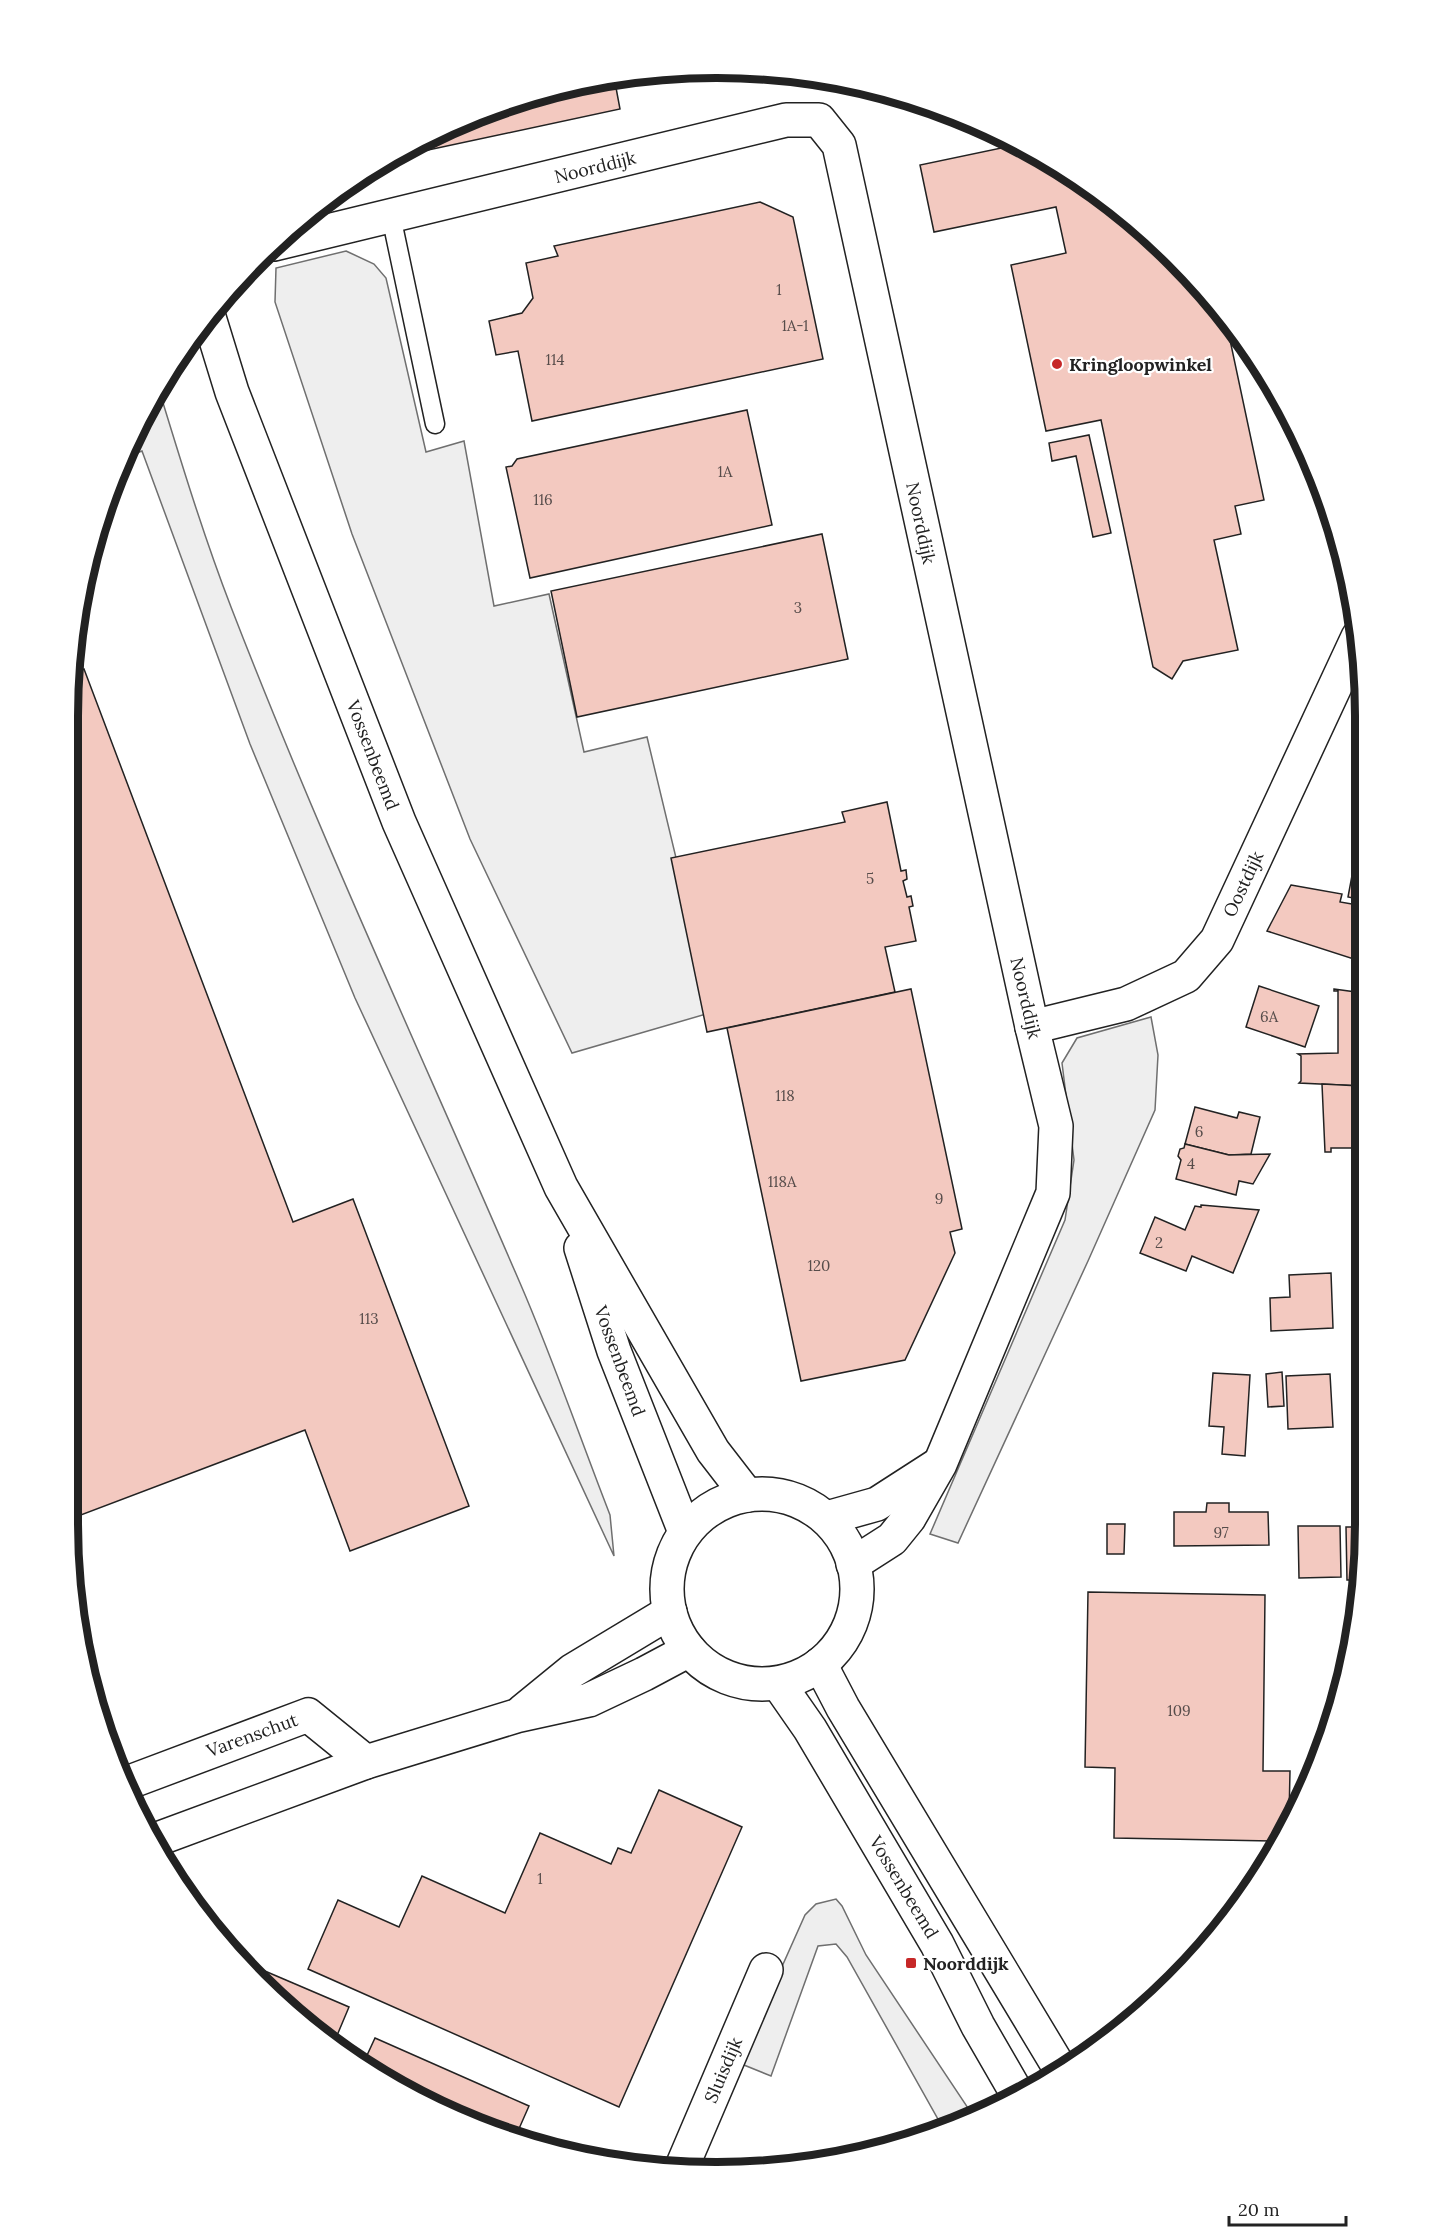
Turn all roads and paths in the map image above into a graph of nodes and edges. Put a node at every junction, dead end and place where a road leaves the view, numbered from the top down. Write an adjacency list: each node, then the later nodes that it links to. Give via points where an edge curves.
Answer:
1 (391, 216): 2 (street, Noorddijk); 4 (lane); 6 (street, Noorddijk, via 786,120 819,120 838,145)
2 (292, 240)
3 (212, 326): 7 (street, Vossenbeemd, via 232,392 399,822)
4 (435, 424)
5 (1352, 651): 6 (street, Oostdijk, via 1217,940 1186,976 1126,1004)
6 (1032, 1028): 8 (street, Noorddijk, via 1056,1126 1053,1193)
7 (561, 1187): 9 (street, Vossenbeemd, via 713,1451); 11 (street, Vossenbeemd, via 614,1351)
8 (940, 1464): 10 (street, via 877,1504); 12 (street, Noorddijk, via 892,1539)
9 (747, 1495): 10 (street, via 771,1494 795,1500); 11 (street, via 723,1502)
10 (827, 1518): 12 (street, via 846,1544)
11 (685, 1532): 13 (street, via 672,1557 667,1585)
12 (854, 1564): 15 (street, via 857,1591 852,1618 839,1643)
13 (670, 1612): 14 (street); 17 (street, via 572,1671)
14 (689, 1650): 16 (street, via 729,1678); 17 (street, via 589,1700)
15 (820, 1664): 16 (street, via 801,1676); 22 (street)
16 (778, 1683): 23 (street, Vossenbeemd, via 938,1944)
17 (516, 1716): 18 (street)
18 (366, 1762): 19 (street, Varenschut, via 308,1715); 20 (street)
19 (133, 1781)
20 (161, 1838)
21 (766, 1970): 24 (street, Sluisdijk)
22 (1057, 2063)
23 (1014, 2088)
24 (684, 2161)

